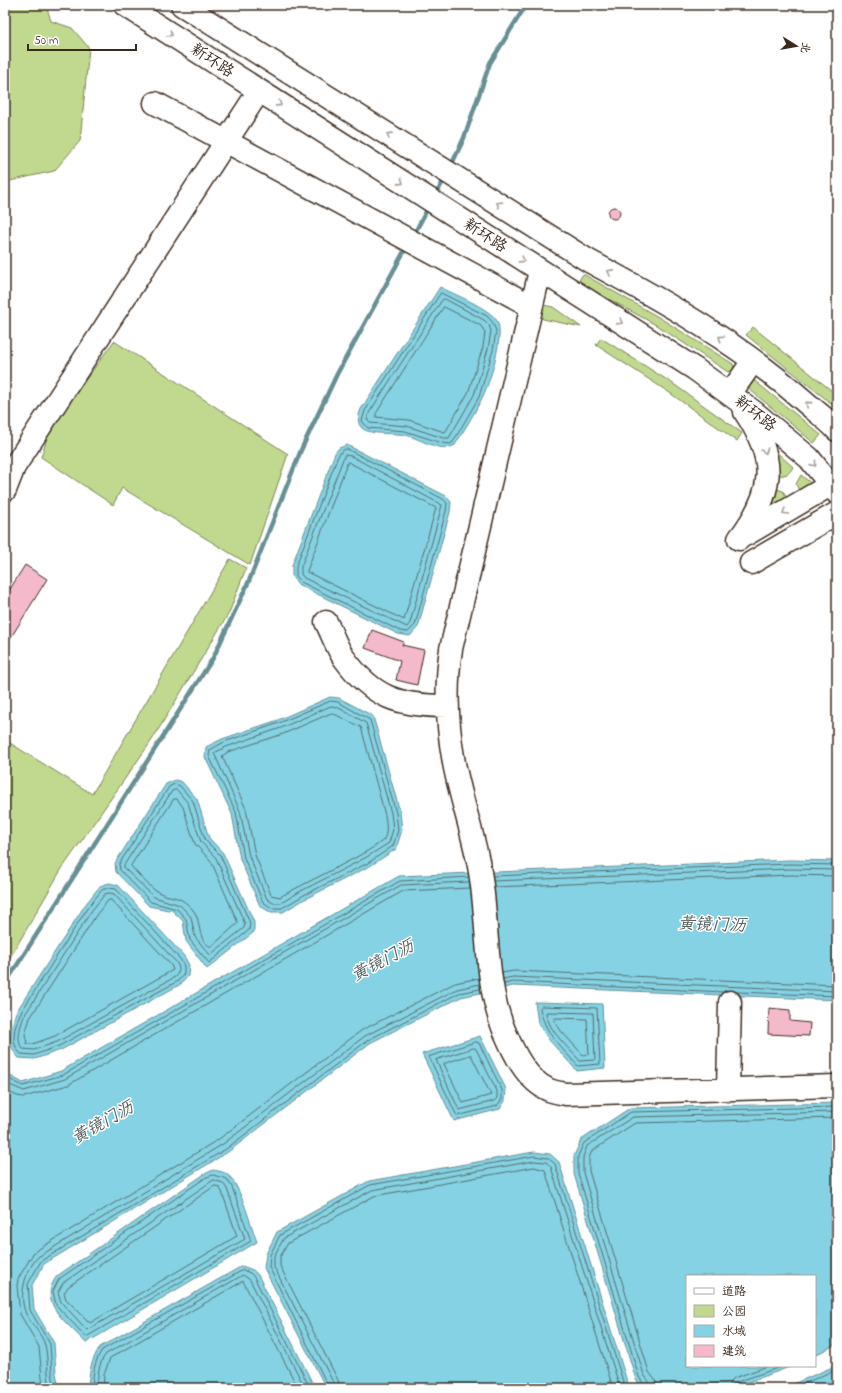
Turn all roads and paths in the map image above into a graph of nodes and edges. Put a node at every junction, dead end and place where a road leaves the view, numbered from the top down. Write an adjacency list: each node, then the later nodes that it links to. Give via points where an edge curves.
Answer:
1 (126, 5): 3 (street, 新环路, one-way to 3)
2 (182, 5): 8 (street, 新环路, one-way to 2, via 662,300 589,261)
3 (259, 91): 5 (street); 6 (street, 新环路, one-way to 6)
4 (155, 103): 5 (street)
5 (226, 141): 7 (street); 12 (street, via 14,467)
6 (540, 271): 7 (street); 9 (street, 新环路, one-way to 9)
7 (531, 306): 16 (street, via 451,649 446,678)
8 (753, 361): 9 (street); 10 (street, 新环路, one-way to 8, via 783,382)
9 (730, 394): 11 (street, 新环路, one-way to 11, via 809,458); 11 (street, 新环路, via 755,425 767,460 768,481 763,502 739,539)
10 (837, 430)
11 (835, 486)
12 (5, 490)
13 (837, 513): 14 (street)
14 (751, 563)
15 (326, 622): 16 (street, via 343,657 370,686 387,698 406,704)
16 (447, 706): 19 (street, via 454,764 480,872 494,992 504,1030 522,1066 533,1079 548,1090 566,1094)
17 (730, 1002): 19 (street)
18 (837, 1086): 19 (street)
19 (728, 1090)

